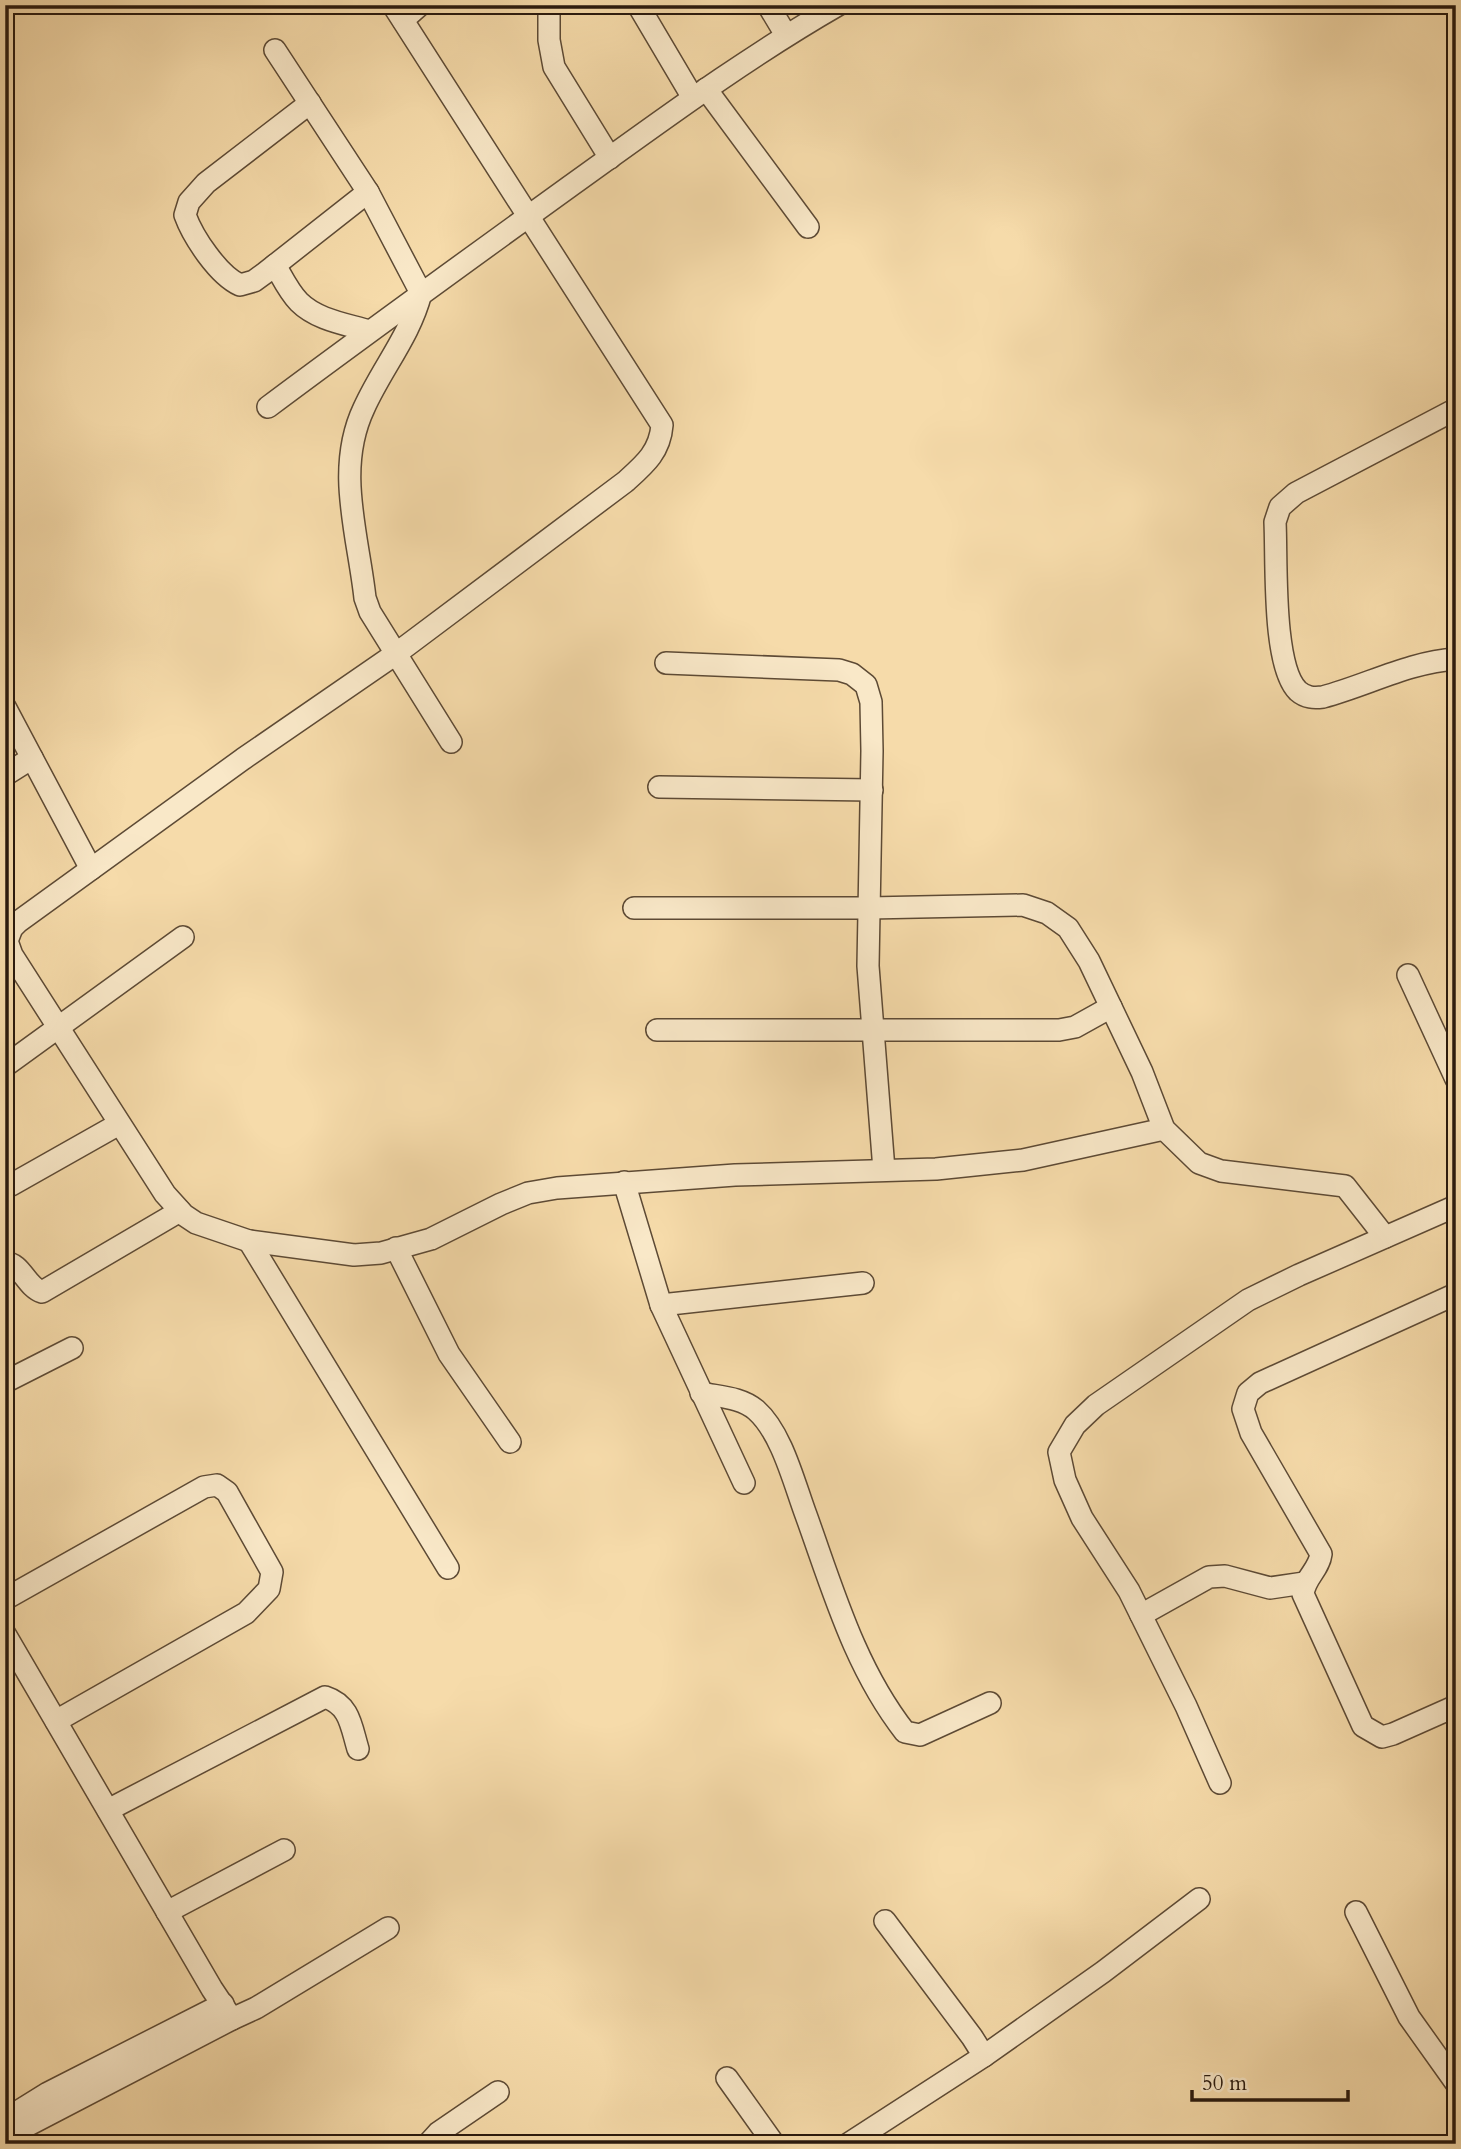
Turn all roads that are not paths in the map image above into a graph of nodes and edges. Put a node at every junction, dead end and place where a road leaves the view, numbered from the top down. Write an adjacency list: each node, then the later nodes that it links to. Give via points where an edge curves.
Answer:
1 (420, 5): 6 (street)
2 (549, 5): 11 (street, via 554,67)
3 (638, 5): 9 (street)
4 (768, 5): 7 (street)
5 (838, 5): 7 (street)
6 (398, 13): 13 (street)
7 (786, 35): 9 (street)
8 (275, 50): 10 (street)
9 (699, 94): 11 (street); 14 (street)
10 (310, 103): 12 (street); 15 (street, via 206,183 195,193 185,215 230,281 240,285 254,281)
11 (610, 158): 13 (street)
12 (368, 192): 15 (street); 16 (street)
13 (529, 216): 16 (street); 20 (street, via 662,425 661,438 655,452 625,482)
14 (808, 227)
15 (275, 265): 17 (street, via 306,308)
16 (421, 293): 17 (street); 20 (street, via 415,316 362,411 352,443 348,482 365,598)
17 (369, 331): 18 (street)
18 (268, 407)
19 (1456, 409): 21 (street, via 1296,493 1280,507 1275,522 1280,642 1298,691 1311,699 1323,697 1402,669)
20 (397, 653): 24 (street); 29 (street)
21 (1456, 659)
22 (666, 663): 28 (street, via 852,674 866,685 871,702)
23 (5, 707): 25 (street)
24 (451, 742)
25 (32, 758): 26 (street); 29 (street)
26 (5, 775)
27 (659, 787): 28 (street)
28 (872, 790): 31 (street)
29 (91, 869): 35 (street, via 18,922 7,941)
30 (634, 908): 31 (street)
31 (869, 908): 34 (street, via 1023,905 1047,913 1068,928); 37 (street)
32 (183, 937): 35 (street)
33 (1408, 975): 39 (street)
34 (1111, 1007): 37 (street, via 1075,1027 1059,1030); 41 (street)
35 (58, 1028): 38 (street); 40 (street)
36 (657, 1030): 37 (street)
37 (873, 1030): 42 (street)
38 (5, 1066)
39 (1456, 1079)
40 (119, 1124): 44 (street); 46 (street)
41 (1164, 1129): 42 (street, via 1023,1160); 47 (street, via 1199,1163 1221,1171 1345,1186)
42 (884, 1170): 43 (street)
43 (624, 1182): 49 (street, via 528,1193 431,1239); 53 (street)
44 (11, 1185)
45 (1456, 1206): 47 (street)
46 (180, 1211): 48 (street, via 197,1223); 50 (street, via 42,1292 15,1265)
47 (1385, 1237): 62 (street, via 1248,1300 1096,1405 1076,1424 1059,1452 1065,1480 1082,1518)
48 (249, 1241): 49 (street, via 354,1255); 59 (street)
49 (396, 1248): 57 (street, via 449,1354)
50 (5, 1263)
51 (863, 1283): 53 (street)
52 (1456, 1294): 60 (street, via 1260,1383 1248,1393 1243,1409 1251,1433 1321,1554 1320,1564)
53 (661, 1305): 56 (street)
54 (72, 1348): 55 (street)
55 (5, 1382)
56 (701, 1393): 58 (street); 64 (street, via 746,1402 770,1426 852,1643 876,1691 905,1732 920,1735)
57 (510, 1443)
58 (744, 1483)
59 (448, 1567)
60 (1304, 1583): 62 (street, via 1270,1588 1225,1576 1209,1577); 65 (street, via 1303,1594 1363,1726 1382,1737)
61 (5, 1599): 66 (street, via 204,1487 217,1485 227,1492 272,1572 269,1589 246,1613)
62 (1141, 1615): 68 (street)
63 (5, 1634): 66 (street)
64 (990, 1703)
65 (1456, 1706)
66 (56, 1721): 69 (street)
67 (358, 1749): 69 (street, via 346,1712 339,1701 325,1697)
68 (1220, 1783)
69 (108, 1810): 72 (street)
70 (284, 1850): 72 (street)
71 (1199, 1899): 77 (street)
72 (167, 1912): 76 (street)
73 (1356, 1912): 79 (street, via 1409,2017)
74 (885, 1921): 77 (street)
75 (388, 1928): 76 (street, via 256,2008)
76 (227, 2012): 81 (street, via 48,2093); 82 (street, via 15,2132)
77 (984, 2056): 85 (street)
78 (727, 2078): 84 (street)
79 (1456, 2083)
80 (498, 2092): 83 (street)
81 (5, 2123)
82 (5, 2133)
83 (428, 2144)
84 (774, 2144)
85 (848, 2144)

